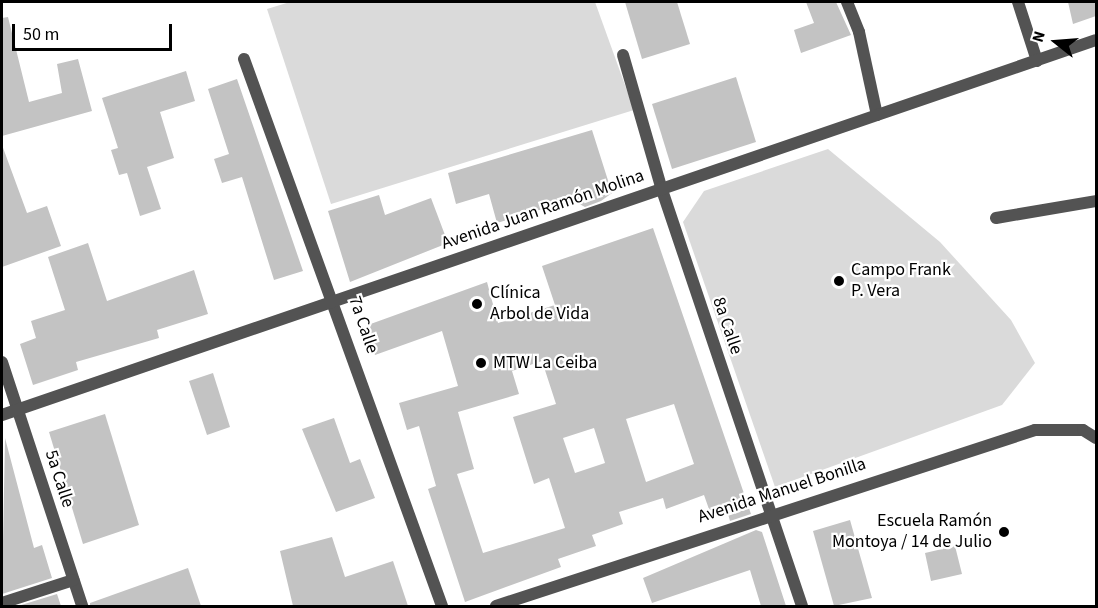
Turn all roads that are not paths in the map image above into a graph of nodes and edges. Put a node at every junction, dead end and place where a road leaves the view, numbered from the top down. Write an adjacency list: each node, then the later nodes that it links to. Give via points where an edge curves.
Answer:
1 (847, 2): 7 (street, via 859,32)
2 (1018, 2): 6 (street)
3 (1096, 40): 6 (street, Avenida Juan Ramón Molina)
4 (623, 55): 8 (street, 8a Calle)
5 (244, 58): 11 (street, 7a Calle)
6 (1037, 60): 7 (street, Avenida Juan Ramón Molina)
7 (877, 116): 8 (street, Avenida Juan Ramón Molina)
8 (661, 187): 11 (street, Avenida Juan Ramón Molina); 16 (street, 8a Calle)
9 (1096, 201): 10 (street)
10 (996, 218)
11 (336, 302): 13 (street, Avenida Juan Ramón Molina); 20 (street, 7a Calle)
12 (2, 362): 13 (street, 5a Calle)
13 (17, 410): 14 (street, Avenida Juan Ramón Molina); 17 (street, 5a Calle)
14 (2, 415)
15 (1096, 438): 16 (street, Avenida Manuel Bonilla, via 1083,430 1035,430)
16 (771, 512): 21 (street, Avenida Manuel Bonilla); 22 (street, 8a Calle)
17 (73, 580): 18 (street); 19 (street, 5a Calle)
18 (2, 603)
19 (82, 606)
20 (442, 606)
21 (496, 606)
22 (802, 606)

